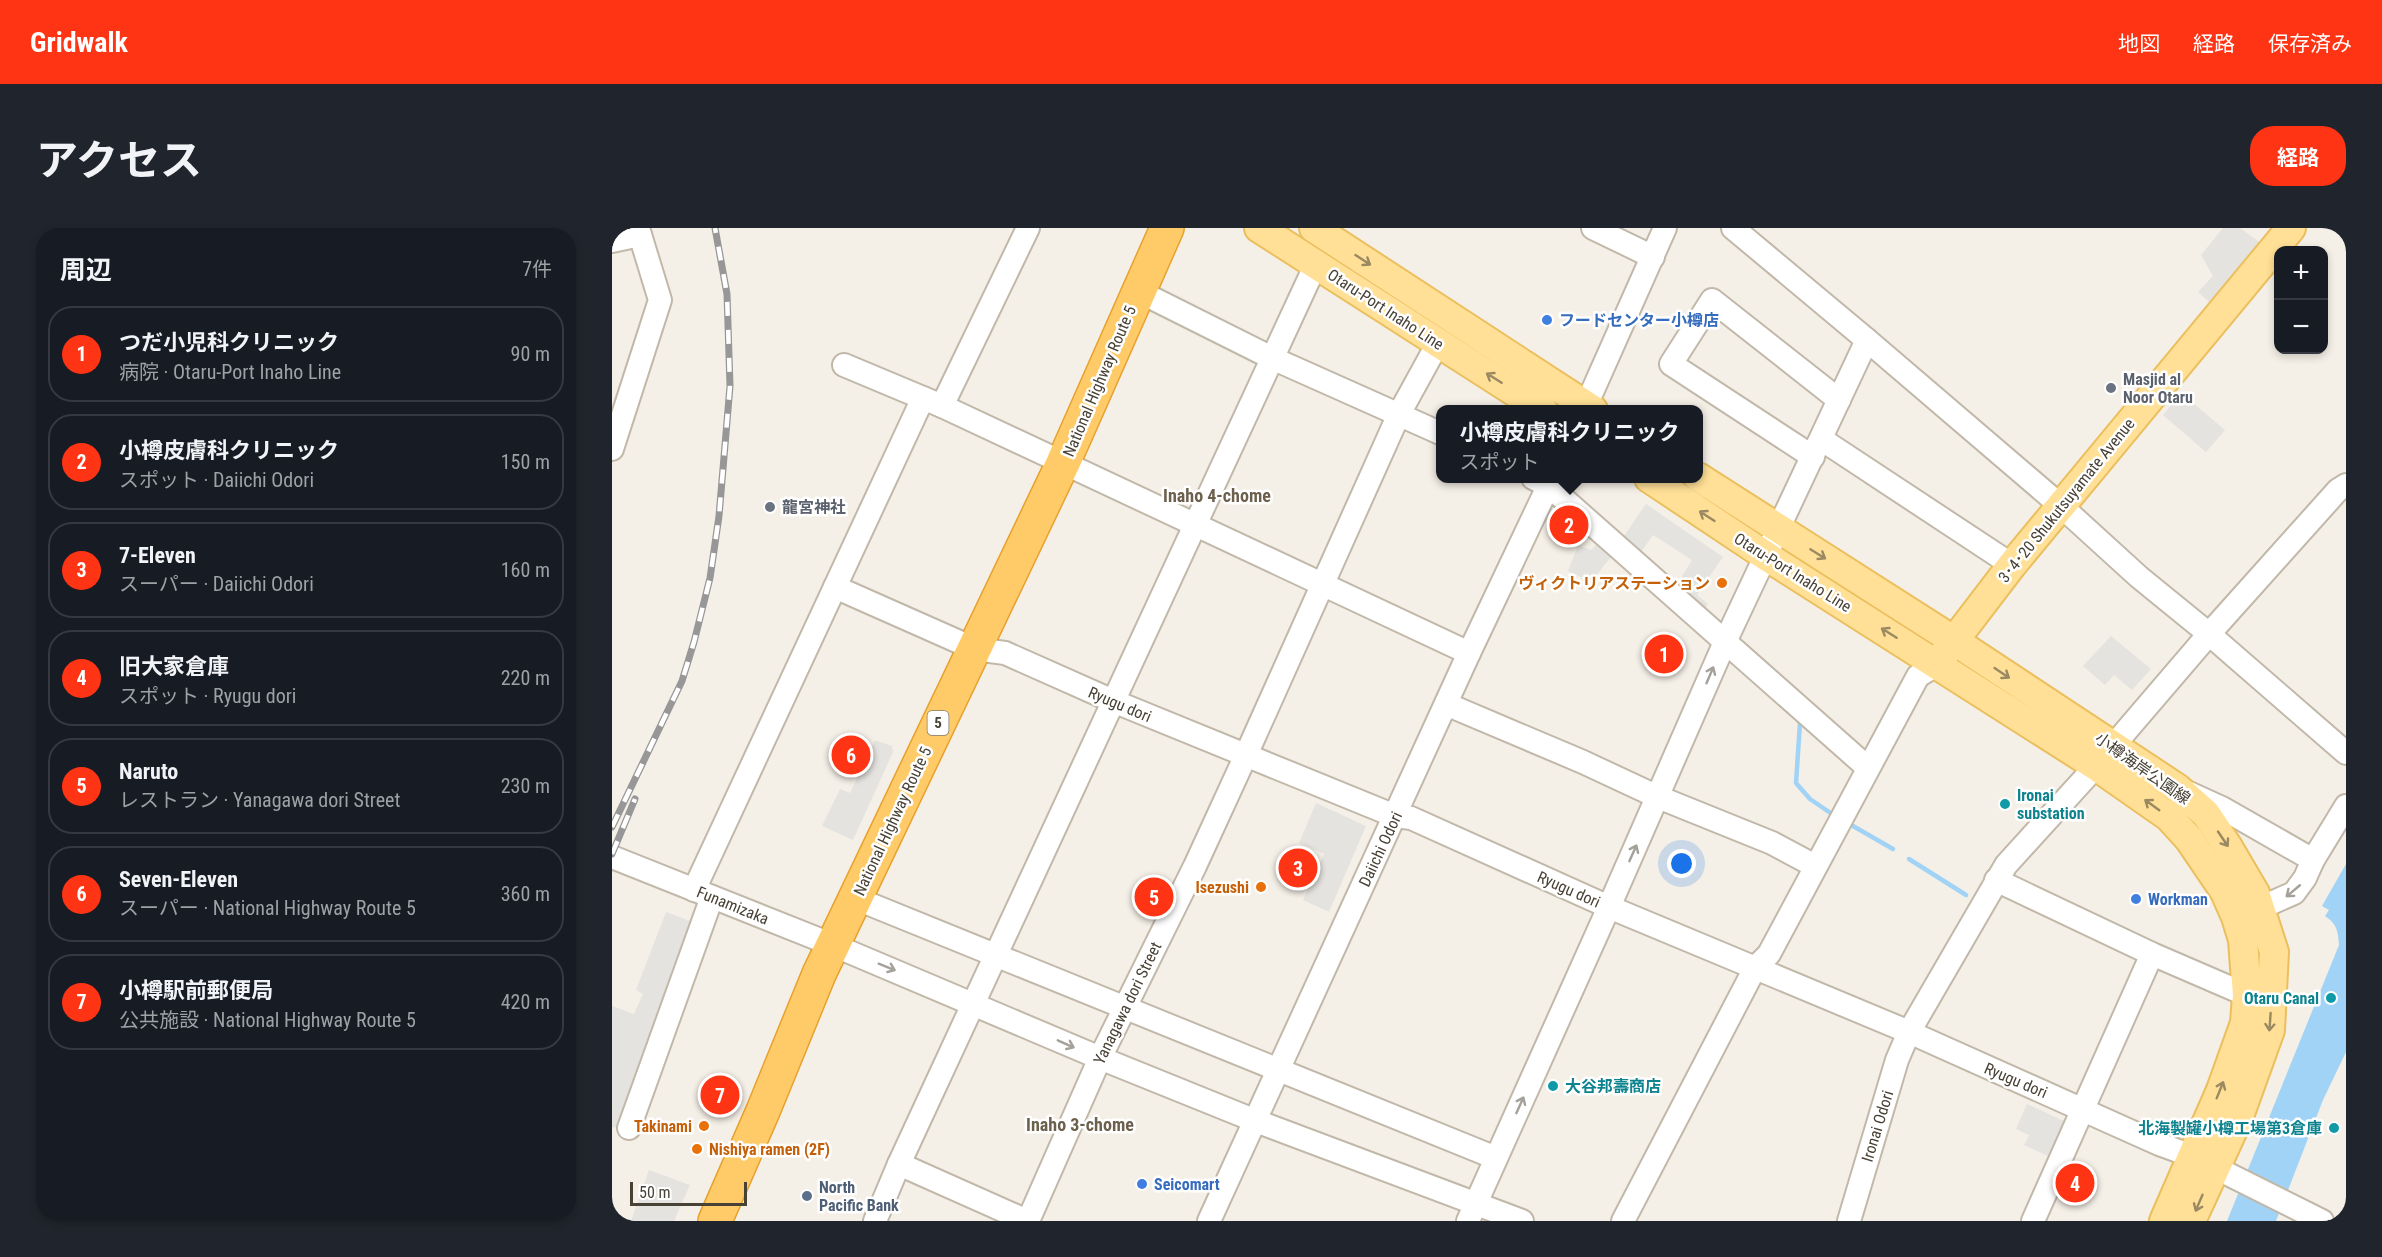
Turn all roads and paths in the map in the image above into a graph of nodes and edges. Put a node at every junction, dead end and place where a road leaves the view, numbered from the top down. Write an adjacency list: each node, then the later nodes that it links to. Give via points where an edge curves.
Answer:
1 (1028, 228): 19 (street)
2 (1167, 228): 13 (highway, National Highway Route 5 / 5)
3 (1259, 228): 12 (main road, Otaru-Port Inaho Line)
4 (1593, 228): 11 (street)
5 (1665, 228): 11 (street)
6 (1733, 228): 14 (street)
7 (2290, 228): 33 (main road, 3･4･20 Shukutsuyamate Avenue)
8 (639, 232): 10 (street); 26 (street, via 660,300)
9 (1328, 232): 21 (main road, Otaru-Port Inaho Line, one-way to 21)
10 (612, 241)
11 (1653, 257): 22 (street)
12 (1316, 264): 15 (main road, Otaru-Port Inaho Line); 16 (street)
13 (1138, 291): 16 (street); 27 (highway, National Highway Route 5 / 5)
14 (1867, 340): 18 (street); 33 (street)
15 (1438, 343): 20 (main road, Otaru-Port Inaho Line, one-way to 15); 23 (street, Yanagawa dori Street)
16 (1272, 358): 23 (street); 34 (street)
17 (844, 364): 19 (street)
18 (1839, 400): 25 (street); 25 (street, via 1713,300 1671,364)
19 (932, 402): 27 (street); 39 (street)
20 (1535, 405)
21 (1584, 405)
22 (1589, 405)
23 (1400, 414): 24 (street); 38 (street, Yanagawa dori Street)
24 (1436, 431)
25 (1817, 448): 35 (street); 37 (street)
26 (612, 449)
27 (1063, 463): 34 (street); 43 (highway, National Highway Route 5 / 5)
28 (1703, 480): 35 (main road, Otaru-Port Inaho Line)
29 (1544, 483): 44 (street, Daiichi Odori)
30 (1547, 483): 42 (street)
31 (1656, 483): 36 (main road, Otaru-Port Inaho Line, one-way to 31)
32 (2346, 485): 40 (street, Ironai Odori)
33 (2061, 506): 37 (main road, 3･4･20 Shukutsuyamate Avenue); 40 (street)
34 (1195, 525): 38 (street); 46 (street)
35 (1778, 529): 36 (street); 41 (main road, Otaru-Port Inaho Line, one-way to 41)
36 (1766, 556): 42 (street); 45 (main road, Otaru-Port Inaho Line, one-way to 36)
37 (2012, 565): 41 (main road, 3･4･20 Shukutsuyamate Avenue)
38 (1324, 585): 44 (street); 49 (street, Yanagawa dori Street)
39 (835, 587): 43 (street, Ryugu dori); 60 (street)
40 (2209, 634): 48 (street); 50 (street, Ironai Odori)
41 (1953, 640): 45 (main road, 3･4･20 Shukutsuyamate Avenue); 50 (main road, 小樽海岸公園線, one-way to 50)
42 (1725, 642): 51 (street); 53 (street, one-way to 42)
43 (975, 649): 46 (street, Ryugu dori, via 1005,653); 61 (highway, National Highway Route 5 / 5)
44 (1469, 653): 47 (street, Daiichi Odori)
45 (1938, 664): 50 (main road, 小樽海岸公園線); 51 (street, via 1918,676)
46 (1113, 701): 49 (street, Ryugu dori); 66 (street)
47 (1446, 704): 53 (street); 55 (street, Daiichi Odori)
48 (2346, 753)
49 (1246, 755): 55 (street, Ryugu dori); 70 (street, Yanagawa dori Street)
50 (2104, 756): 52 (main road, 小樽海岸公園線); 59 (street, Ironai Odori); 68 (main road, 小樽海岸公園線, one-way to 50, via 2243,940 2220,884 2189,839)
51 (1868, 768): 58 (street)
52 (2177, 788): 57 (street, via 2222,808); 63 (main road, 小樽海岸公園線, one-way to 63, via 2206,814 2247,878)
53 (1658, 797): 58 (street, via 1772,843); 62 (street, one-way to 53)
54 (2346, 806): 57 (street)
55 (1395, 816): 62 (street, Ryugu dori, via 1411,818); 73 (street, Daiichi Odori)
56 (612, 857): 60 (street, Funamizaka)
57 (2313, 860): 63 (street, one-way to 63, via 2294,893)
58 (1815, 866): 67 (street, via 1769,954)
59 (1996, 880): 65 (street); 71 (street, Ironai Odori)
60 (703, 893): 64 (street, Funamizaka); 76 (street)
61 (857, 899): 64 (highway, National Highway Route 5 / 5); 66 (street)
62 (1610, 907): 67 (street, Ryugu dori); 77 (street, one-way to 62)
63 (2260, 908): 78 (main road, 小樽海岸公園線, one-way to 78, via 2274,952 2270,1030 2238,1119)
64 (833, 945): 69 (street, Funamizaka, one-way to 69); 81 (highway, National Highway Route 5 / 5)
65 (2152, 954): 68 (street); 74 (street)
66 (996, 955): 69 (street); 70 (street)
67 (1755, 968): 71 (street, Ryugu dori); 86 (street)
68 (2247, 995): 78 (main road, 小樽海岸公園線, one-way to 68, via 2221,1090 2245,1023)
69 (974, 1003): 72 (street, Funamizaka, one-way to 72); 79 (street)
70 (1125, 1008): 72 (street, Yanagawa dori Street); 73 (street)
71 (1909, 1032): 74 (street, Ryugu dori); 87 (street, Ironai Odori)
72 (1100, 1058): 75 (street, Funamizaka); 83 (street, Yanagawa dori Street)
73 (1279, 1070): 75 (street, Daiichi Odori); 77 (street)
74 (2083, 1108): 78 (street, Ryugu dori); 88 (street)
75 (1256, 1121): 80 (street, Funamizaka); 84 (street, Daiichi Odori)
76 (629, 1128)
77 (1496, 1158): 80 (street)
78 (2203, 1162): 89 (main road, 小樽海岸公園線); 90 (main road, 小樽海岸公園線, one-way to 90); 91 (street, Ryugu dori)
79 (899, 1164): 82 (street); 83 (street)
80 (1471, 1213): 85 (street, Funamizaka)
81 (715, 1221)
82 (875, 1221)
83 (1028, 1221)
84 (1209, 1221)
85 (1522, 1221)
86 (1623, 1221)
87 (1849, 1221)
88 (2033, 1221)
89 (2164, 1221)
90 (2191, 1221)
91 (2322, 1221)

